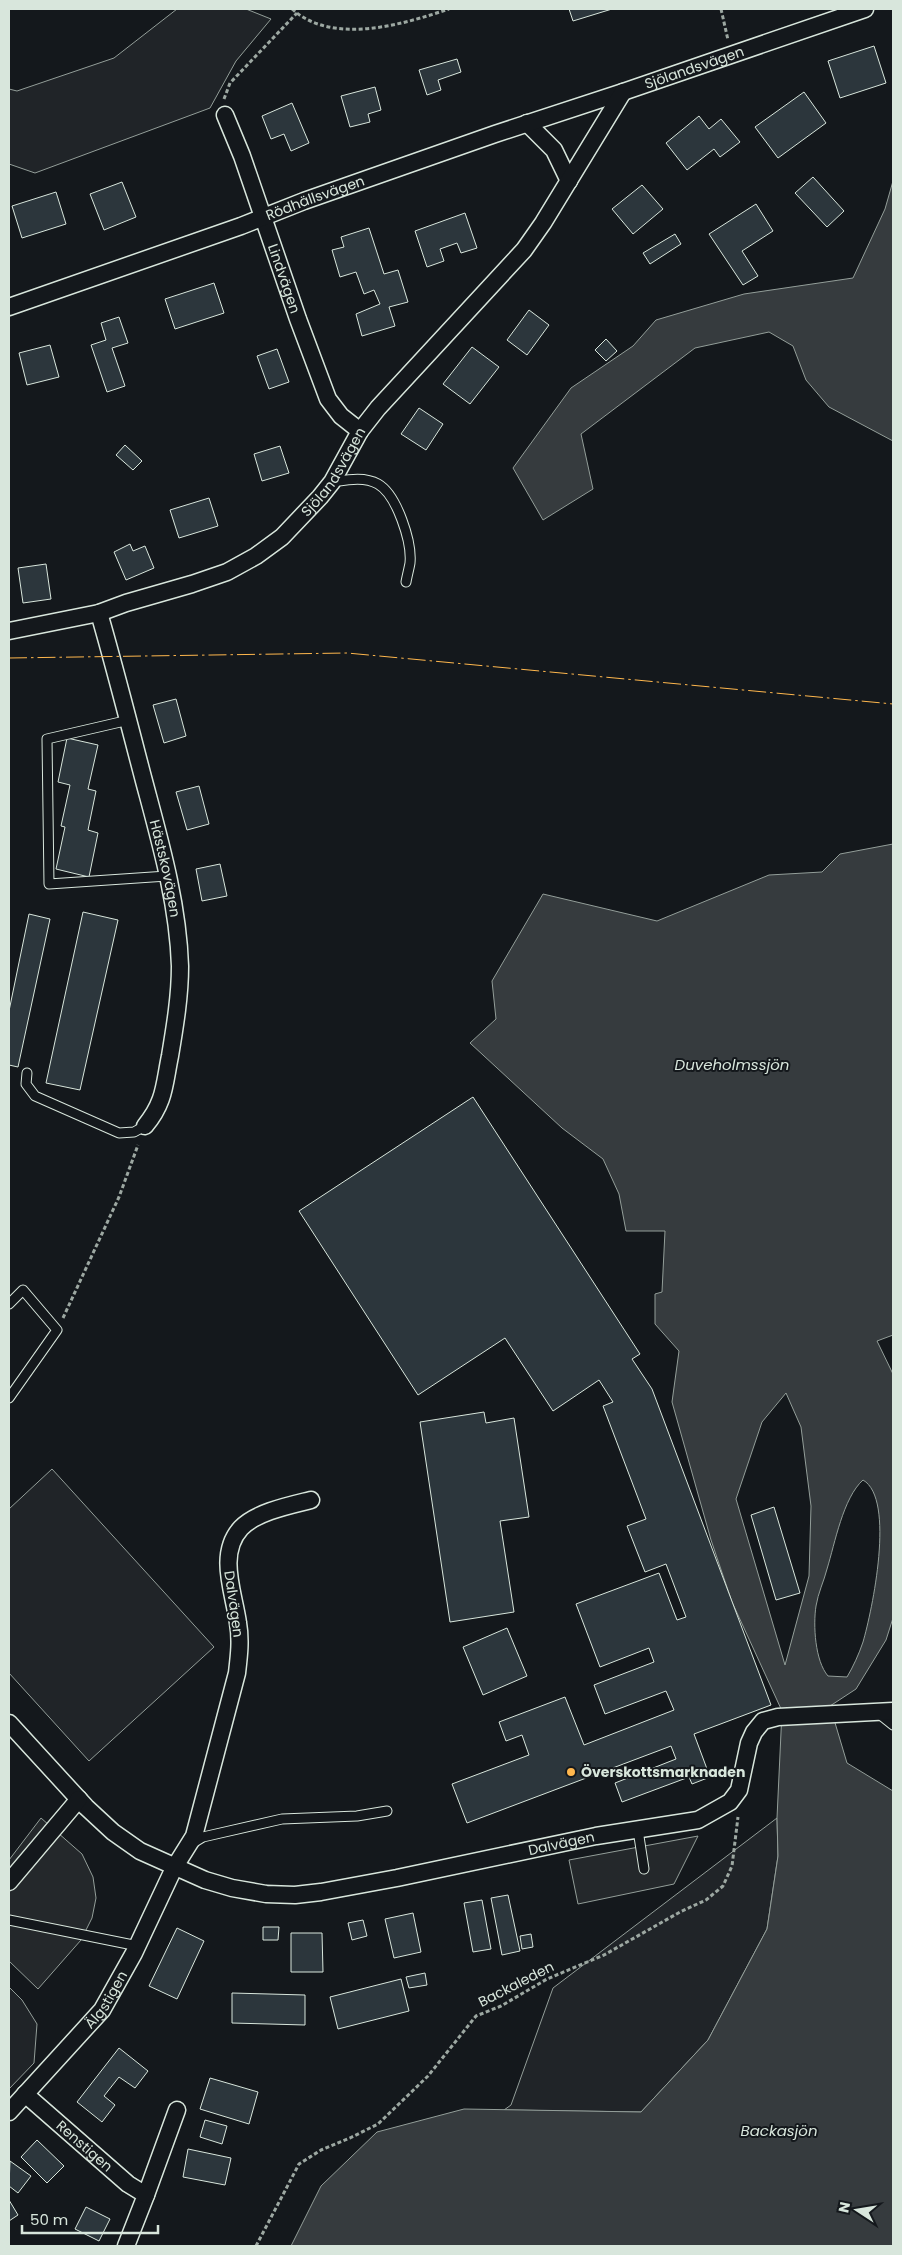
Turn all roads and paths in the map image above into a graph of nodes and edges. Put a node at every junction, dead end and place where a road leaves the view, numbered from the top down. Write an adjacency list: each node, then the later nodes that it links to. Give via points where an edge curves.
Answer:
1 (292, 9): 5 (path)
2 (449, 9): 5 (path, via 401,24 359,29 333,27)
3 (721, 9): 6 (path)
4 (866, 9): 6 (street, Sjölandsvägen)
5 (297, 13): 8 (path, via 230,83 223,103)
6 (731, 55): 7 (street, Sjölandsvägen)
7 (623, 92): 9 (street, Rödhällsvägen); 10 (street, Sjölandsvägen)
8 (225, 115): 11 (street, Lindvägen)
9 (527, 123): 10 (street, via 554,150); 11 (street, Rödhällsvägen)
10 (568, 181): 13 (street, Sjölandsvägen, via 524,250)
11 (262, 217): 12 (street, Rödhällsvägen); 13 (street, Lindvägen, via 328,398 341,416)
12 (9, 307)
13 (360, 431): 14 (street, Sjölandsvägen)
14 (332, 482): 15 (lane, via 357,479 377,484 391,497 409,546); 16 (street, Sjölandsvägen, via 282,537 256,556 226,572)
15 (406, 582)
16 (98, 612): 17 (street, Sjölandsvägen); 18 (street, Hästskovägen)
17 (9, 631)
18 (129, 720): 19 (street, Hästskovägen); 19 (lane, via 47,739 49,884)
19 (168, 876): 21 (street, Hästskovägen, via 177,925 179,997 163,1093 157,1112)
20 (28, 1073): 21 (lane, via 26,1084 36,1096 120,1133 134,1132)
21 (145, 1126): 23 (path, via 119,1198)
22 (9, 1304): 23 (lane, via 23,1290)
23 (57, 1330): 24 (lane)
24 (9, 1398)
25 (311, 1500): 33 (street, Dalvägen, via 280,1507 256,1518 242,1527 232,1541 228,1556 240,1641 237,1673 199,1820)
26 (886, 1712): 28 (lane); 30 (street, via 778,1717 763,1721 749,1744 739,1790)
27 (9, 1723): 29 (street, Dalvägen)
28 (893, 1725)
29 (79, 1799): 34 (street, Dalvägen, via 112,1832); 36 (street)
30 (730, 1802): 32 (street, Dalvägen, via 698,1820); 44 (path, Backaleden, via 738,1818 732,1866 723,1886 706,1900 604,1955 547,1979 501,2006 476,2016 428,2076 378,2124 321,2150 299,2164)
31 (387, 1811): 33 (lane, via 282,1820 203,1838)
32 (638, 1830): 34 (street, Dalvägen, via 313,1893 266,1894 232,1888); 35 (lane)
33 (188, 1845): 34 (street, Dalvägen)
34 (174, 1868): 38 (street, Älgstigen)
35 (644, 1869)
36 (9, 1882)
37 (9, 1920): 38 (lane)
38 (138, 1946): 39 (street, Älgstigen, via 102,2010)
39 (24, 2094): 41 (street, Älgstigen); 42 (street, Renstigen, via 128,2184)
40 (177, 2110): 42 (street)
41 (9, 2112)
42 (146, 2195): 43 (street)
43 (126, 2246)
44 (256, 2246)

